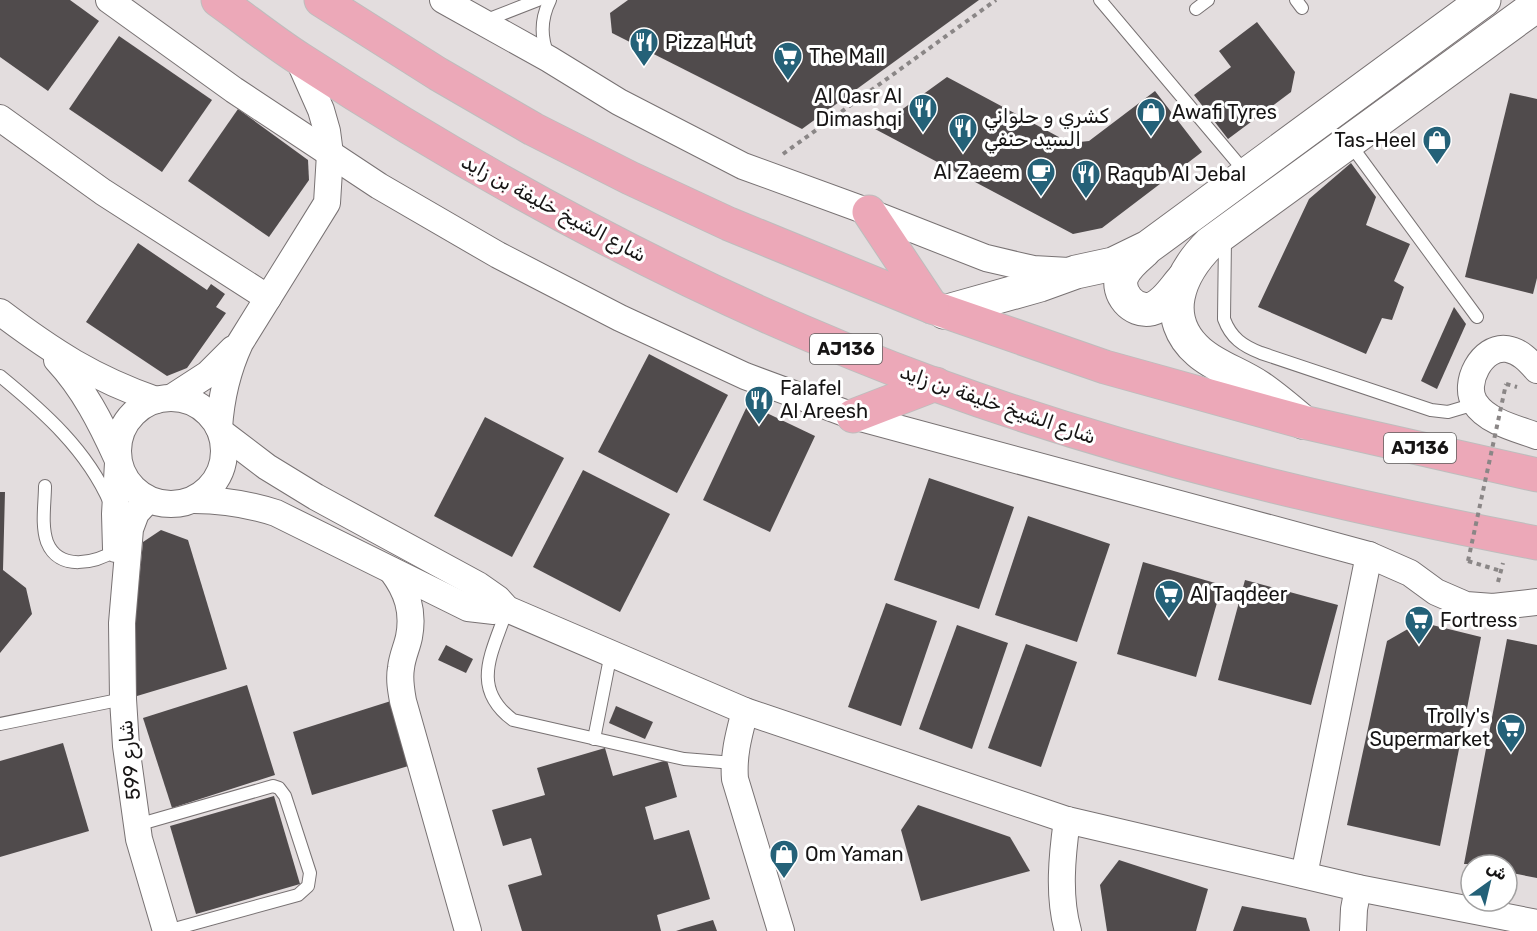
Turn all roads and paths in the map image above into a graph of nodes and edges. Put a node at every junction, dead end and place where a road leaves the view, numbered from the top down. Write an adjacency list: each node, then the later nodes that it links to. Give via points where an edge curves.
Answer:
1 (109, 0): 20 (street)
2 (218, 0): 16 (main road, شارع الشيخ خليفة بن زايد / AJ136)
3 (538, 0): 14 (lane)
4 (550, 0): 17 (lane, via 542,23)
5 (996, 0): 21 (path)
6 (1100, 0): 22 (lane)
7 (1208, 0): 13 (lane)
8 (1446, 0): 15 (street)
9 (1484, 0): 15 (street)
10 (333, 1): 31 (main road, AJ136, via 448,80 533,129 729,225)
11 (452, 3): 14 (street)
12 (1537, 5): 19 (street)
13 (1196, 9)
14 (484, 21): 17 (street)
15 (1439, 33): 22 (street)
16 (298, 58): 20 (street, via 321,110); 38 (main road, شارع الشيخ خليفة بن زايد / AJ136, via 468,162 660,265 857,354)
17 (549, 59): 21 (street, via 680,136)
18 (0, 118): 30 (street, via 103,192)
19 (1350, 143): 26 (street); 33 (lane)
20 (330, 154): 23 (street); 24 (street)
21 (759, 172): 25 (street)
22 (1247, 174): 27 (street)
23 (379, 186): 24 (street, via 363,187); 42 (street, via 498,255 620,318 744,376)
24 (327, 203): 30 (street)
25 (868, 212): 28 (street, via 1008,265); 31 (main road)
26 (1225, 234): 29 (street, via 1198,255); 41 (lane, via 1224,320 1242,345 1431,410 1448,412)
27 (1148, 247): 28 (street, via 1113,264); 29 (street, via 1123,273 1120,282 1126,300 1142,309 1152,309)
28 (1076, 272): 31 (street, via 1040,285)
29 (1183, 279): 43 (street, via 1178,320 1192,346 1259,387)
30 (268, 298): 34 (street)
31 (938, 309): 43 (main road, AJ136, via 1105,367)
32 (0, 312): 35 (street)
33 (1477, 317)
34 (240, 343): 40 (street, via 208,374); 44 (street, via 224,384)
35 (43, 344): 40 (street, via 97,376); 46 (street, via 86,397)
36 (1537, 370): 41 (street, via 1508,349 1489,354 1471,379 1470,392)
37 (0, 376): 51 (lane, via 69,440 103,487)
38 (936, 384): 42 (main road); 52 (main road, شارع الشيخ خليفة بن زايد / AJ136, via 1041,421 1210,470)
39 (1506, 384): 56 (path, bridge, via 1468,561)
40 (163, 399): 44 (street, via 186,400 199,406); 46 (street, via 142,406 130,416 118,443)
41 (1475, 404): 45 (street, via 1502,423)
42 (853, 416): 54 (street)
43 (1303, 422): 47 (main road, AJ136)
44 (220, 430): 50 (street, via 223,464 217,479); 61 (street, via 291,483 478,585)
45 (1537, 436)
46 (118, 461): 49 (street, via 124,478); 51 (street, شارع 599)
47 (1537, 475)
48 (45, 486): 53 (lane, via 45,531 48,544 57,555 82,563)
49 (148, 500): 50 (street, via 178,505); 57 (street, شارع 599, via 136,513 130,529)
50 (194, 500): 55 (street, via 249,504 276,513)
51 (115, 514): 53 (street, شارع 599)
52 (1523, 540): 56 (path)
53 (116, 550): 57 (street, شارع 599)
54 (1369, 555): 60 (street, via 1410,573 1451,600); 71 (street)
55 (392, 571): 59 (street); 62 (street, via 410,603)
56 (1501, 571): 60 (path)
57 (125, 585): 64 (street, شارع 599)
58 (1537, 602): 60 (street)
59 (456, 603): 61 (street, via 481,611); 62 (street, via 429,616)
60 (1493, 607)
61 (507, 609): 63 (street); 67 (lane, via 486,678 499,710 513,720)
62 (409, 639): 75 (street, via 400,669 403,701)
63 (611, 653): 65 (street); 67 (lane)
64 (123, 699): 66 (lane); 70 (street, شارع 599)
65 (745, 711): 68 (street); 69 (street)
66 (0, 724)
67 (594, 739): 68 (lane, via 684,759)
68 (734, 763): 76 (street, via 740,798)
69 (1067, 820): 71 (street); 77 (street, via 1062,873)
70 (136, 825): 74 (street, شارع 599); 74 (lane, via 273,786 285,796 310,873 308,886 298,895)
71 (1304, 876): 72 (street)
72 (1358, 888): 73 (street); 78 (street)
73 (1537, 923)
74 (166, 931)
75 (468, 931)
76 (781, 931)
77 (1068, 931)
78 (1353, 931)

